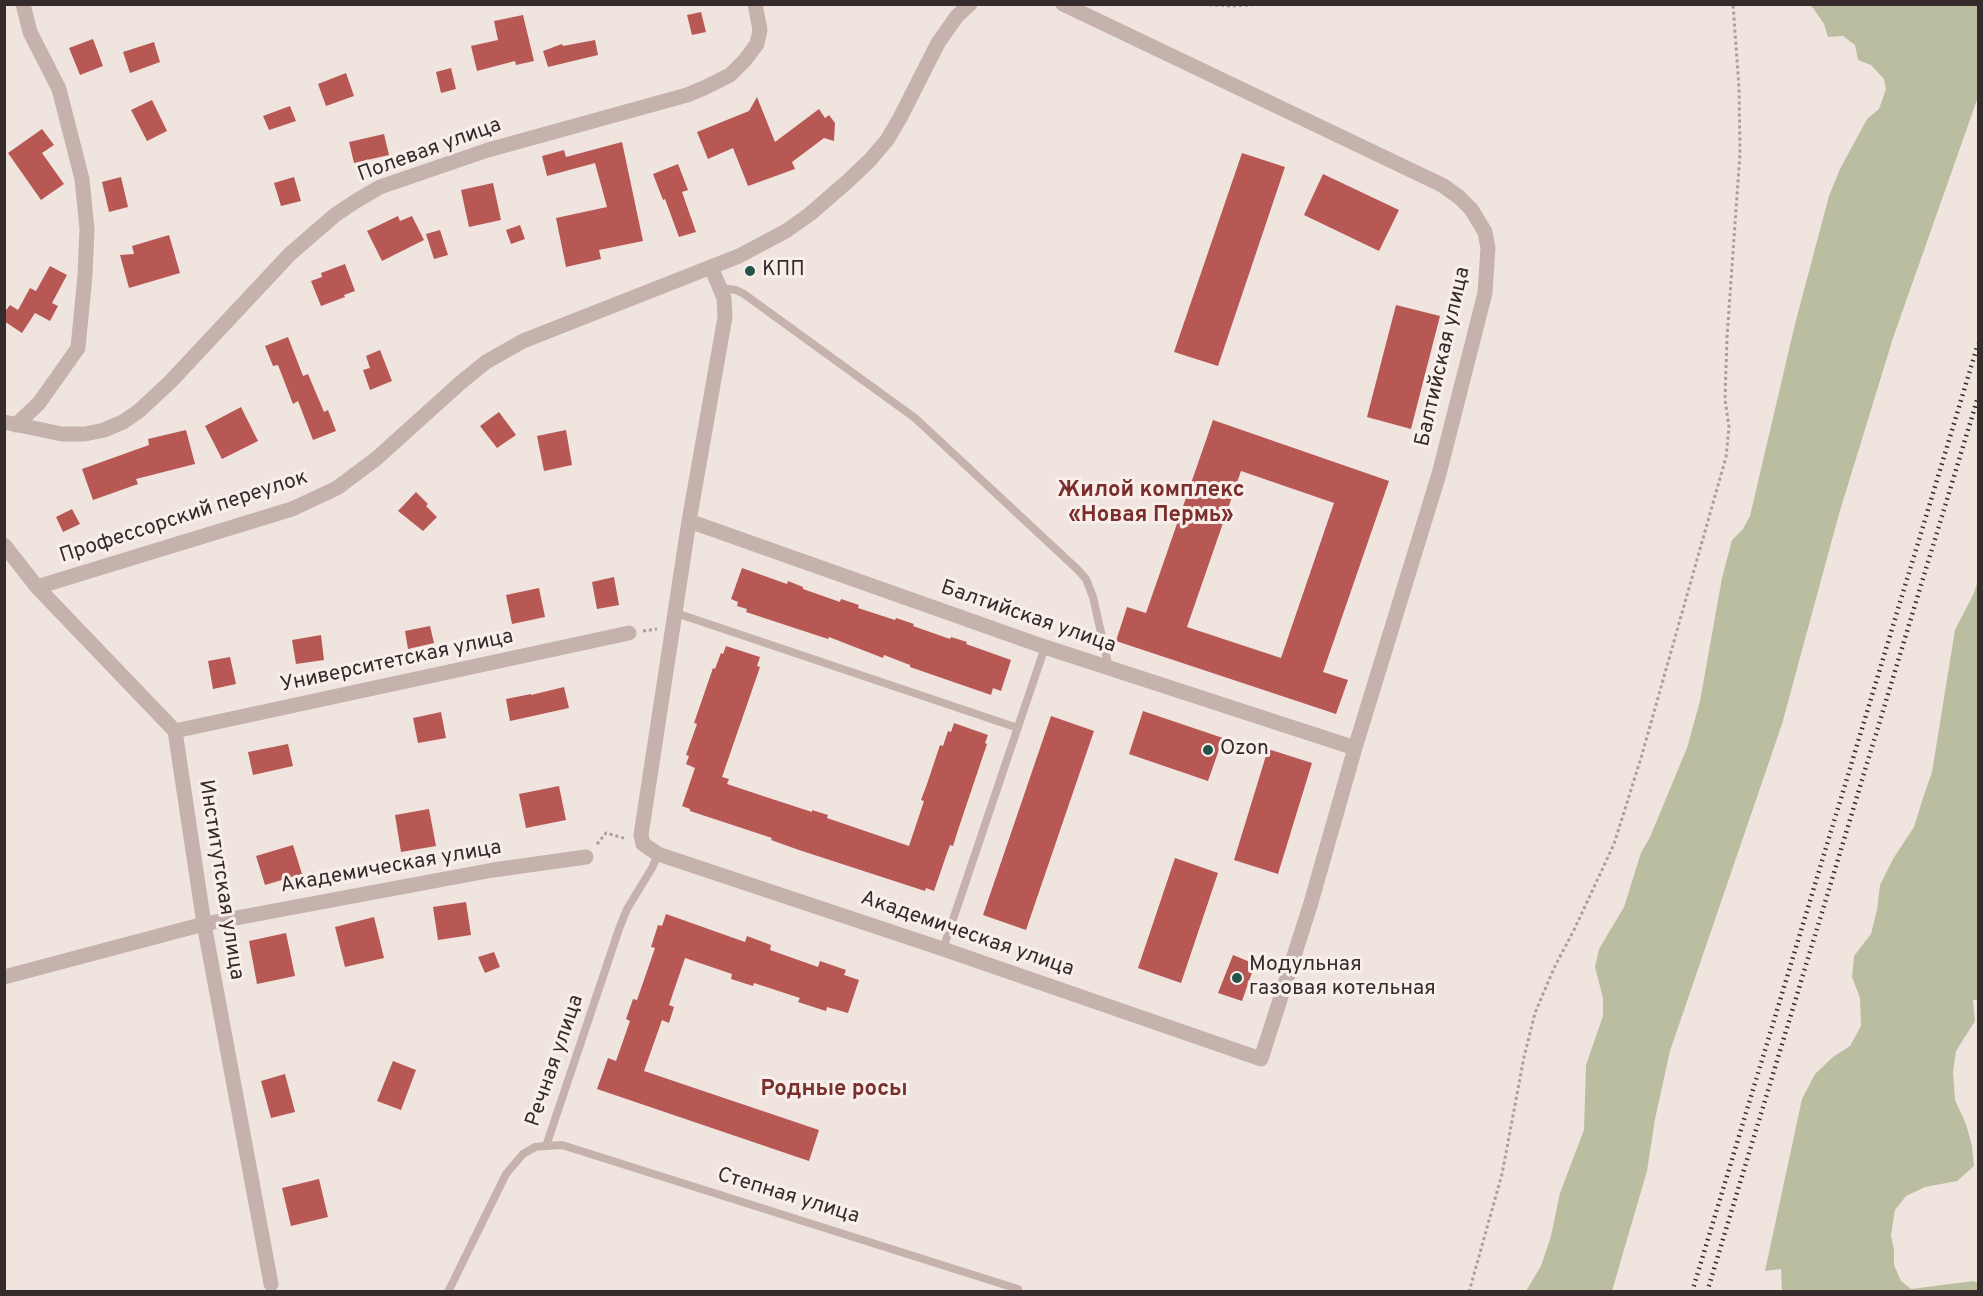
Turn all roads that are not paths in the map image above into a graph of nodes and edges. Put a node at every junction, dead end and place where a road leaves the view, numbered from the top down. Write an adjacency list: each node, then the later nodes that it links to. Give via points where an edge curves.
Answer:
1 (23, 4): 7 (street, via 30,32 59,89 82,179 86,275 78,348 39,403)
2 (756, 4): 7 (street, Полевая улица, via 760,30 757,44 730,75 687,95 488,150 380,188 356,201 290,254 171,381 123,422 85,434 62,434)
3 (970, 4): 5 (street, via 938,44 900,118 870,160 786,231)
4 (1063, 4): 17 (street, Балтийская улица, via 1442,185 1471,208 1485,232 1485,292 1439,474)
5 (711, 267): 6 (street); 10 (street, Профессорский переулок, via 523,341 486,362 337,488 292,509)
6 (721, 288): 8 (street, via 724,317); 14 (lane, via 744,294 915,418 1077,569 1093,597)
7 (10, 424)
8 (689, 521): 11 (street); 13 (street, Балтийская улица)
9 (4, 545): 10 (street)
10 (37, 587): 16 (street)
11 (675, 620): 15 (lane); 18 (street, via 641,835 643,844)
12 (628, 633): 16 (street, Университетская улица)
13 (1045, 647): 14 (street, Балтийская улица); 15 (lane)
14 (1109, 668): 17 (street, Балтийская улица)
15 (1018, 728): 21 (lane)
16 (175, 731): 20 (street, Институтская улица)
17 (1355, 748): 23 (street, Балтийская улица)
18 (658, 854): 21 (street, Академическая улица); 24 (lane, Речная улица, via 619,929)
19 (586, 856): 20 (street, Академическая улица)
20 (204, 924): 22 (street, Академическая улица); 25 (street, Институтская улица)
21 (943, 949): 23 (street, Академическая улица)
22 (4, 977)
23 (1261, 1059)
24 (546, 1146): 26 (lane, Степная улица, via 562,1146); 27 (lane, Речная улица, via 523,1154 506,1174)
25 (271, 1284)
26 (1018, 1288)
27 (448, 1292)

